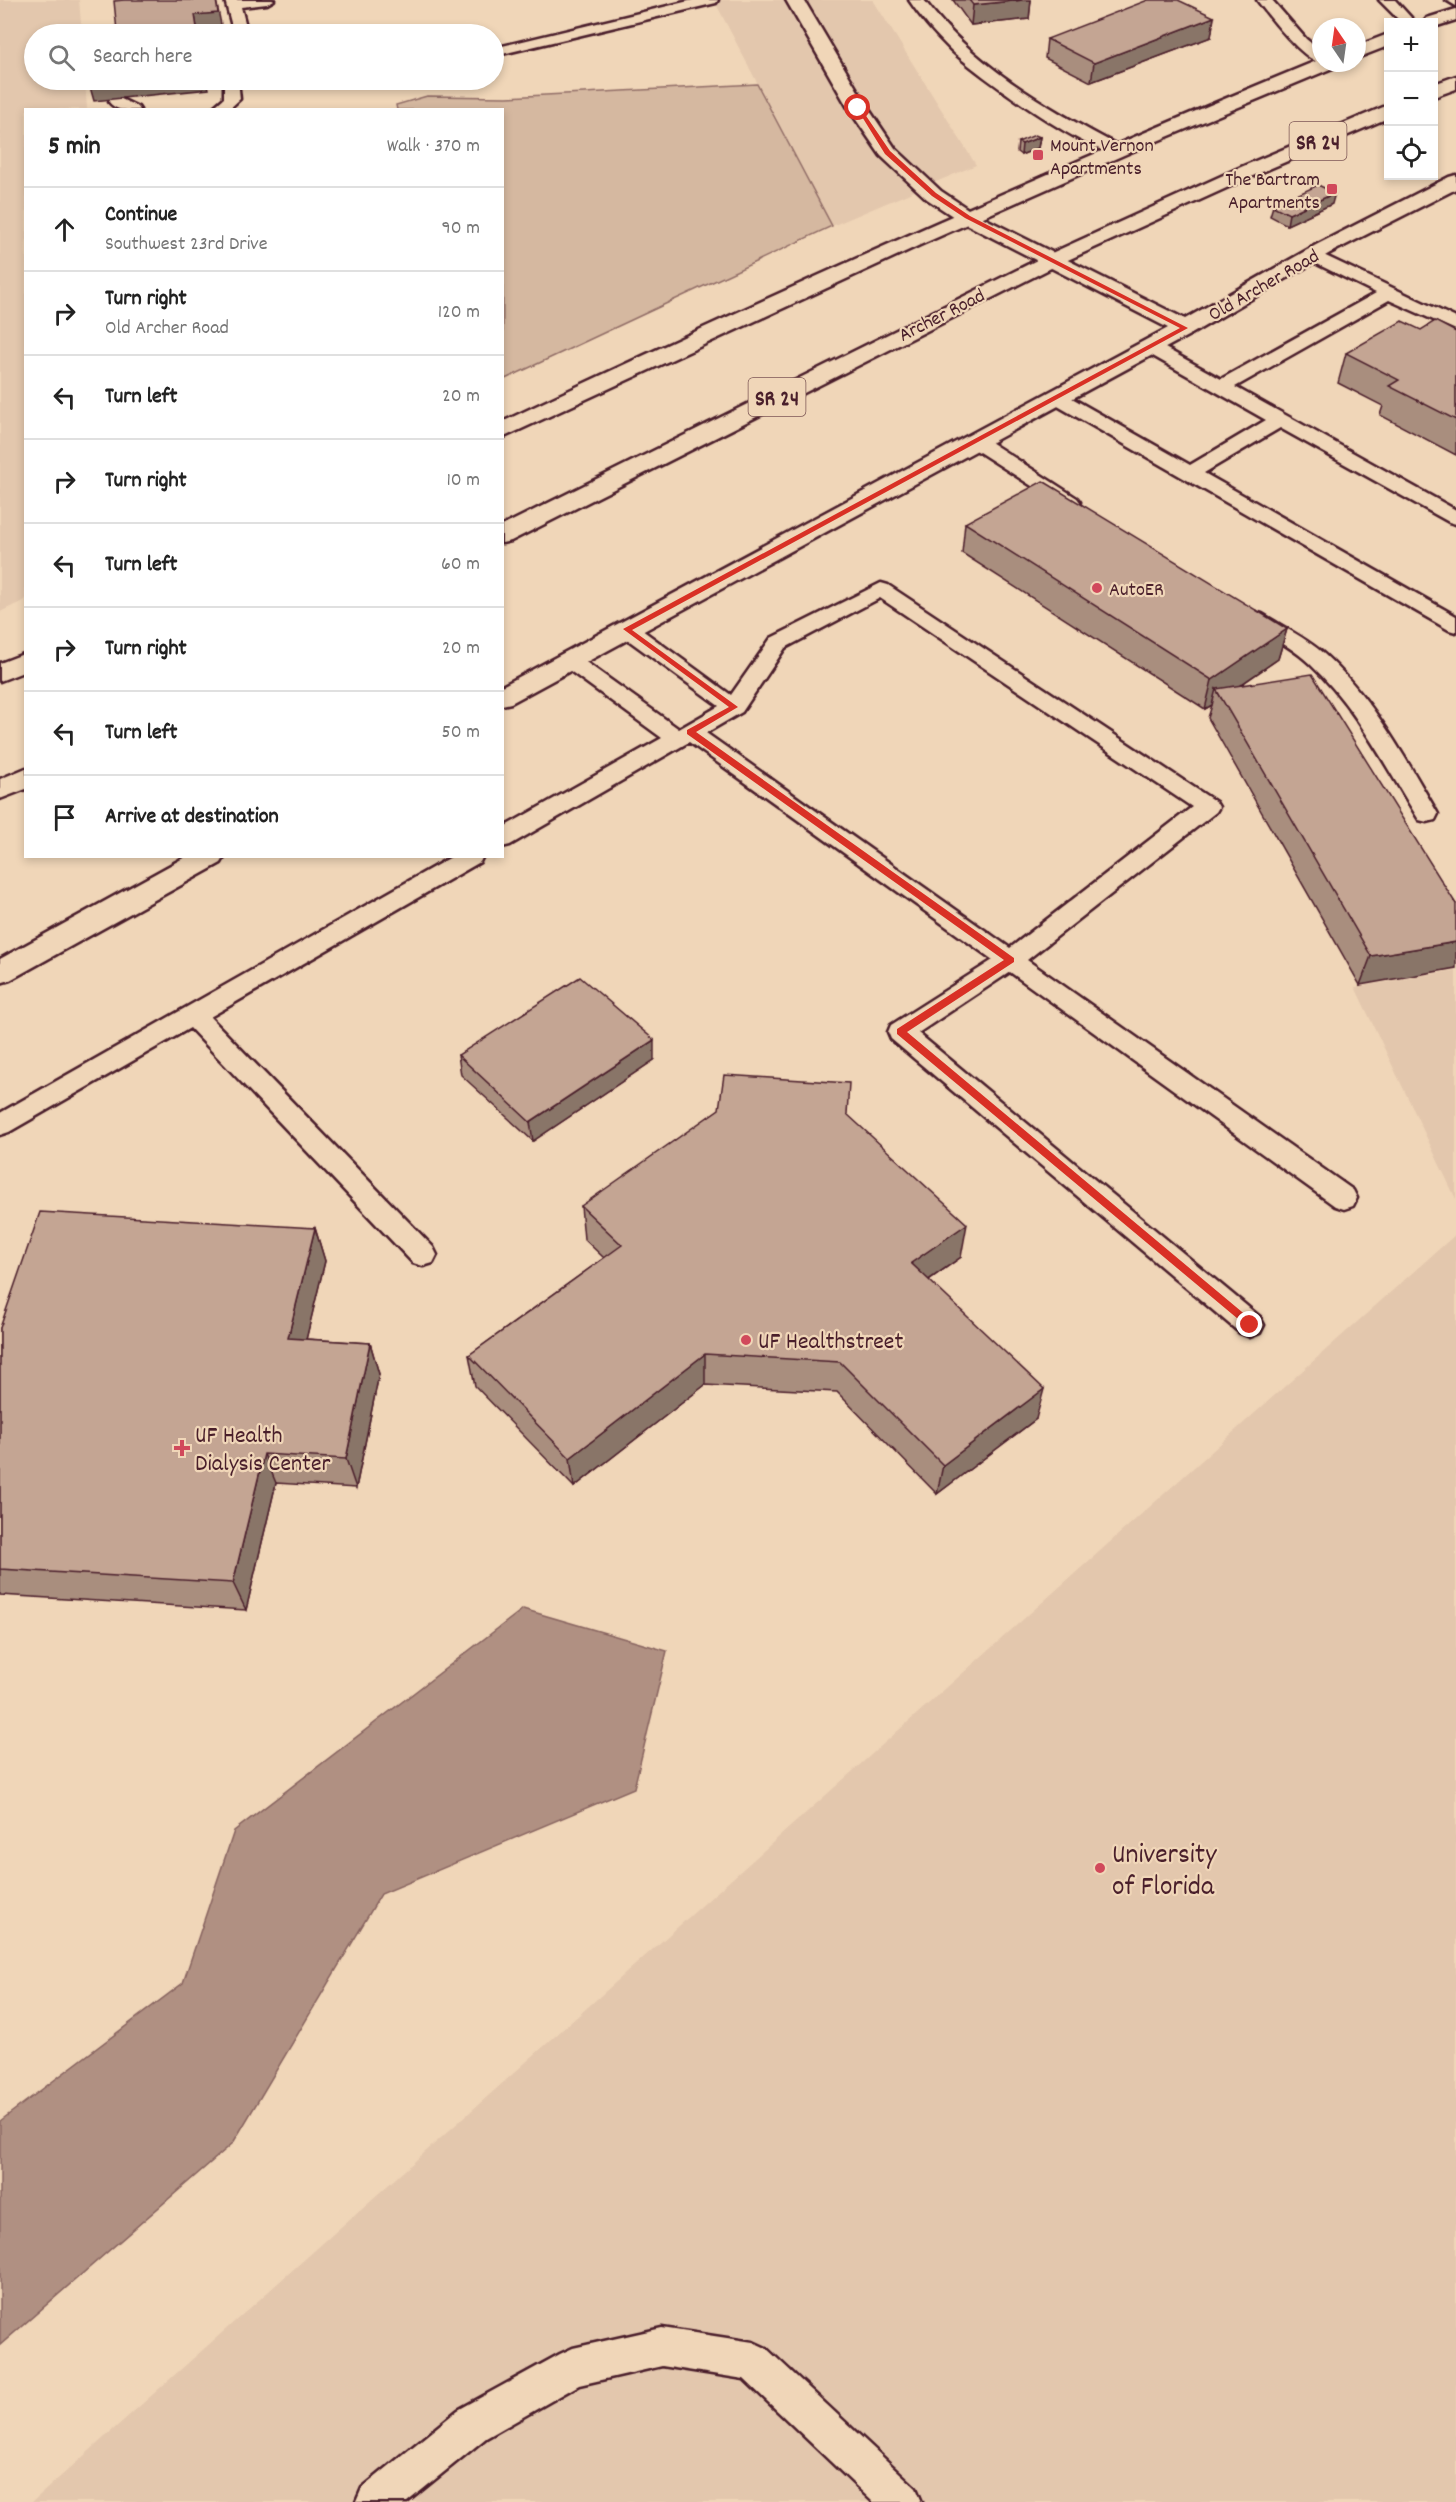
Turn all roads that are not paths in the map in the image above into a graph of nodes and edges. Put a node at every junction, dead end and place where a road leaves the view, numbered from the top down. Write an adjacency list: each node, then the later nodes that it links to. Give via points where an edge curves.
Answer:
1 (267, 0): 7 (lane)
2 (711, 0): 14 (lane)
3 (795, 0): 24 (main road, via 888,152 934,195)
4 (916, 0): 22 (lane, via 931,23 980,69)
5 (1264, 0): 15 (lane)
6 (1386, 0): 9 (lane)
7 (232, 2): 11 (lane)
8 (1456, 14): 10 (main road)
9 (1405, 18)
10 (1438, 20)
11 (238, 24)
12 (1384, 41): 13 (main road)
13 (1366, 48)
14 (504, 50)
15 (1312, 51)
16 (1312, 69): 22 (main road)
17 (232, 90): 20 (lane, via 232,99)
18 (117, 102): 19 (lane)
19 (128, 108)
20 (221, 108)
21 (1384, 113): 26 (main road, Archer Road / SR 24)
22 (1115, 150): 24 (main road)
23 (1456, 181): 25 (main road, Old Archer Road)
24 (968, 217): 26 (main road); 34 (main road, via 720,326)
25 (1313, 255): 27 (lane); 29 (main road, Old Archer Road)
26 (1052, 260): 29 (main road); 39 (main road, Archer Road / SR 24)
27 (1389, 293): 28 (lane); 31 (lane)
28 (1456, 325)
29 (1185, 328): 30 (main road, Old Archer Road)
30 (1150, 347): 31 (lane); 32 (main road, Old Archer Road)
31 (1221, 387): 33 (lane)
32 (1056, 398): 35 (main road, Old Archer Road); 36 (lane)
33 (1280, 420): 36 (lane); 38 (lane)
34 (504, 430)
35 (975, 441): 37 (lane); 42 (main road, Old Archer Road)
36 (1190, 473): 41 (lane)
37 (1085, 511)
38 (1456, 518)
39 (504, 535)
40 (1235, 606): 51 (lane, via 1315,657 1334,674)
41 (1456, 625)
42 (627, 629): 43 (main road, Old Archer Road); 47 (lane)
43 (569, 660): 46 (main road, Old Archer Road); 48 (lane)
44 (24, 662): 45 (main road)
45 (0, 673)
46 (504, 696)
47 (734, 707): 48 (lane); 55 (lane, via 778,643 880,589 1208,807)
48 (684, 736): 52 (lane); 55 (lane)
49 (24, 778): 50 (main road)
50 (0, 790)
51 (1427, 814)
52 (504, 838)
53 (207, 858): 56 (main road)
54 (468, 858): 57 (lane)
55 (1011, 960): 59 (lane); 61 (lane, via 900,1032)
56 (0, 972)
57 (193, 1015): 58 (lane); 60 (lane)
58 (0, 1125)
59 (1344, 1198)
60 (423, 1255)
61 (1250, 1325)
62 (376, 2502): 63 (lane, via 472,2424 573,2367 662,2347 753,2361)
63 (902, 2502)

